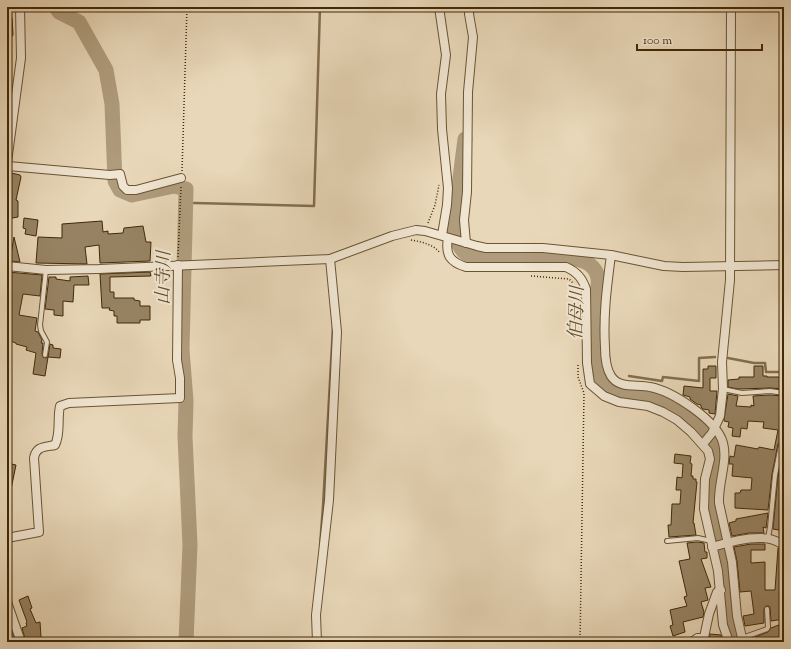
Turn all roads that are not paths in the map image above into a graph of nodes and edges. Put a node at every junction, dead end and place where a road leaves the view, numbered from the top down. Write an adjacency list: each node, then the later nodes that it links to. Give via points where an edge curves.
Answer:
1 (20, 7): 5 (street, via 21,58)
2 (439, 7): 7 (street, via 446,55 441,94 448,188)
3 (470, 7): 8 (street, via 473,37 468,92 467,192 464,220)
4 (731, 7): 12 (street)
5 (7, 163): 6 (street, via 8,166 120,174 123,186 127,190)
6 (181, 178)
7 (445, 236): 8 (street); 10 (street, via 416,230); 20 (street, via 449,257 466,267 566,268 577,273 586,289 586,363 590,384 604,396 618,402 648,406 663,412)
8 (466, 243): 9 (street, via 486,248 543,248)
9 (611, 255): 12 (street, via 670,266); 19 (street, via 604,302 605,353 610,375 621,384 650,387 678,399 702,415)
10 (330, 259): 11 (street); 34 (street, via 337,332 330,500 316,616)
11 (178, 265): 15 (street); 22 (street, via 177,360 180,398 60,406 57,441 38,449 34,458 40,532)
12 (731, 265): 13 (street); 17 (street)
13 (784, 265)
14 (7, 266): 15 (street)
15 (46, 270): 16 (lane, via 40,325 47,342)
16 (45, 355)
17 (722, 389): 18 (lane, via 742,393); 19 (street, via 720,416)
18 (784, 393)
19 (714, 430): 20 (street); 25 (street, via 723,442 724,450 725,461 718,503)
20 (705, 442): 26 (street, via 710,458 705,479 704,509)
21 (784, 445): 23 (lane, via 781,445 775,475)
22 (7, 538)
23 (768, 538): 25 (street); 27 (street)
24 (667, 542): 26 (lane, via 698,538)
25 (727, 543): 26 (street); 32 (street, via 732,562)
26 (711, 544): 28 (street)
27 (784, 544)
28 (721, 590): 31 (street, via 717,592); 36 (street, via 723,625)
29 (7, 602): 33 (street)
30 (767, 609): 32 (lane, via 767,629)
31 (704, 639): 35 (lane, via 697,636)
32 (742, 640)
33 (21, 642)
34 (317, 642)
35 (688, 642)
36 (728, 642)

